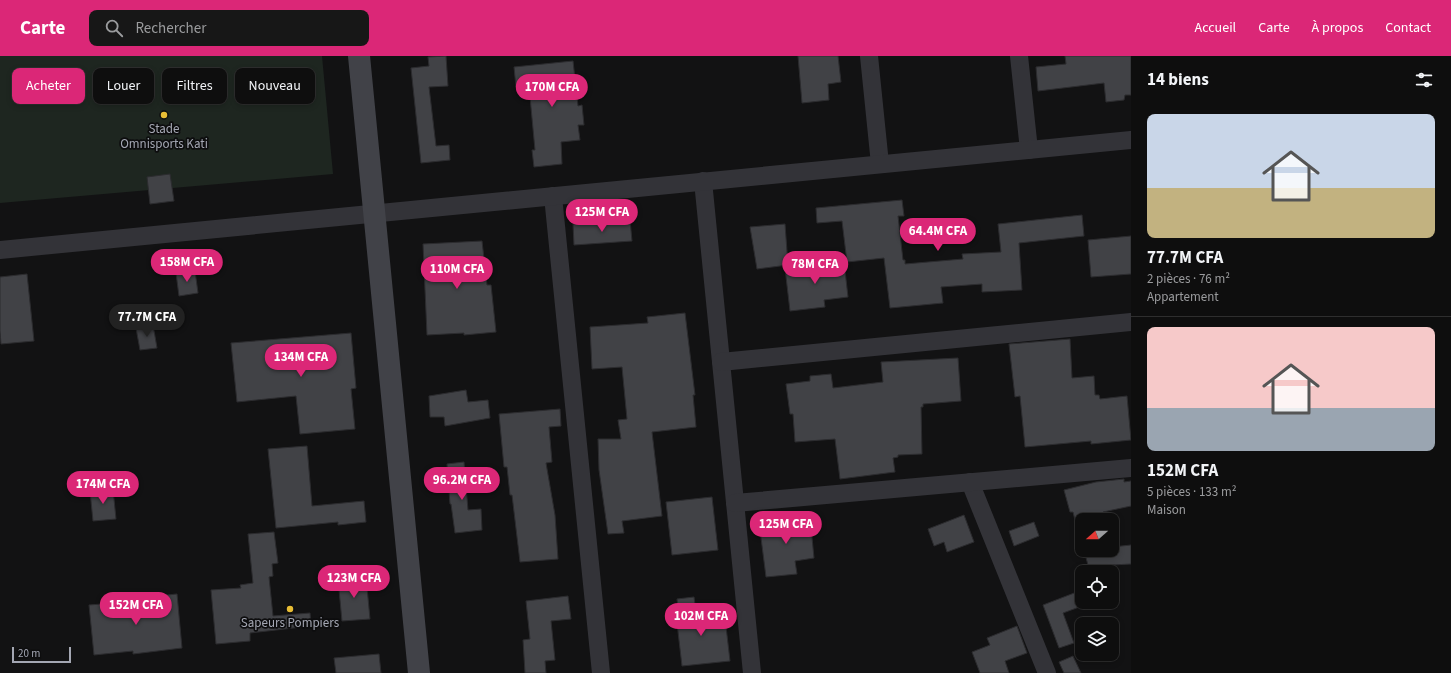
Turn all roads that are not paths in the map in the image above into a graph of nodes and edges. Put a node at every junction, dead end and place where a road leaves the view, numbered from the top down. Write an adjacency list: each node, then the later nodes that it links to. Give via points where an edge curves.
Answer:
1 (359, 56): 9 (main road)
2 (869, 56): 6 (street)
3 (1020, 56): 5 (street)
4 (1131, 140): 5 (street)
5 (1029, 150): 6 (street)
6 (880, 164): 7 (street)
7 (703, 181): 8 (street); 12 (street)
8 (554, 196): 9 (street); 17 (street)
9 (374, 213): 10 (street); 16 (main road)
10 (0, 250)
11 (1131, 322): 12 (street)
12 (721, 362): 15 (street)
13 (1131, 468): 14 (street)
14 (970, 482): 15 (street); 19 (street)
15 (735, 503): 18 (street)
16 (419, 673)
17 (601, 673)
18 (752, 673)
19 (1047, 673)

